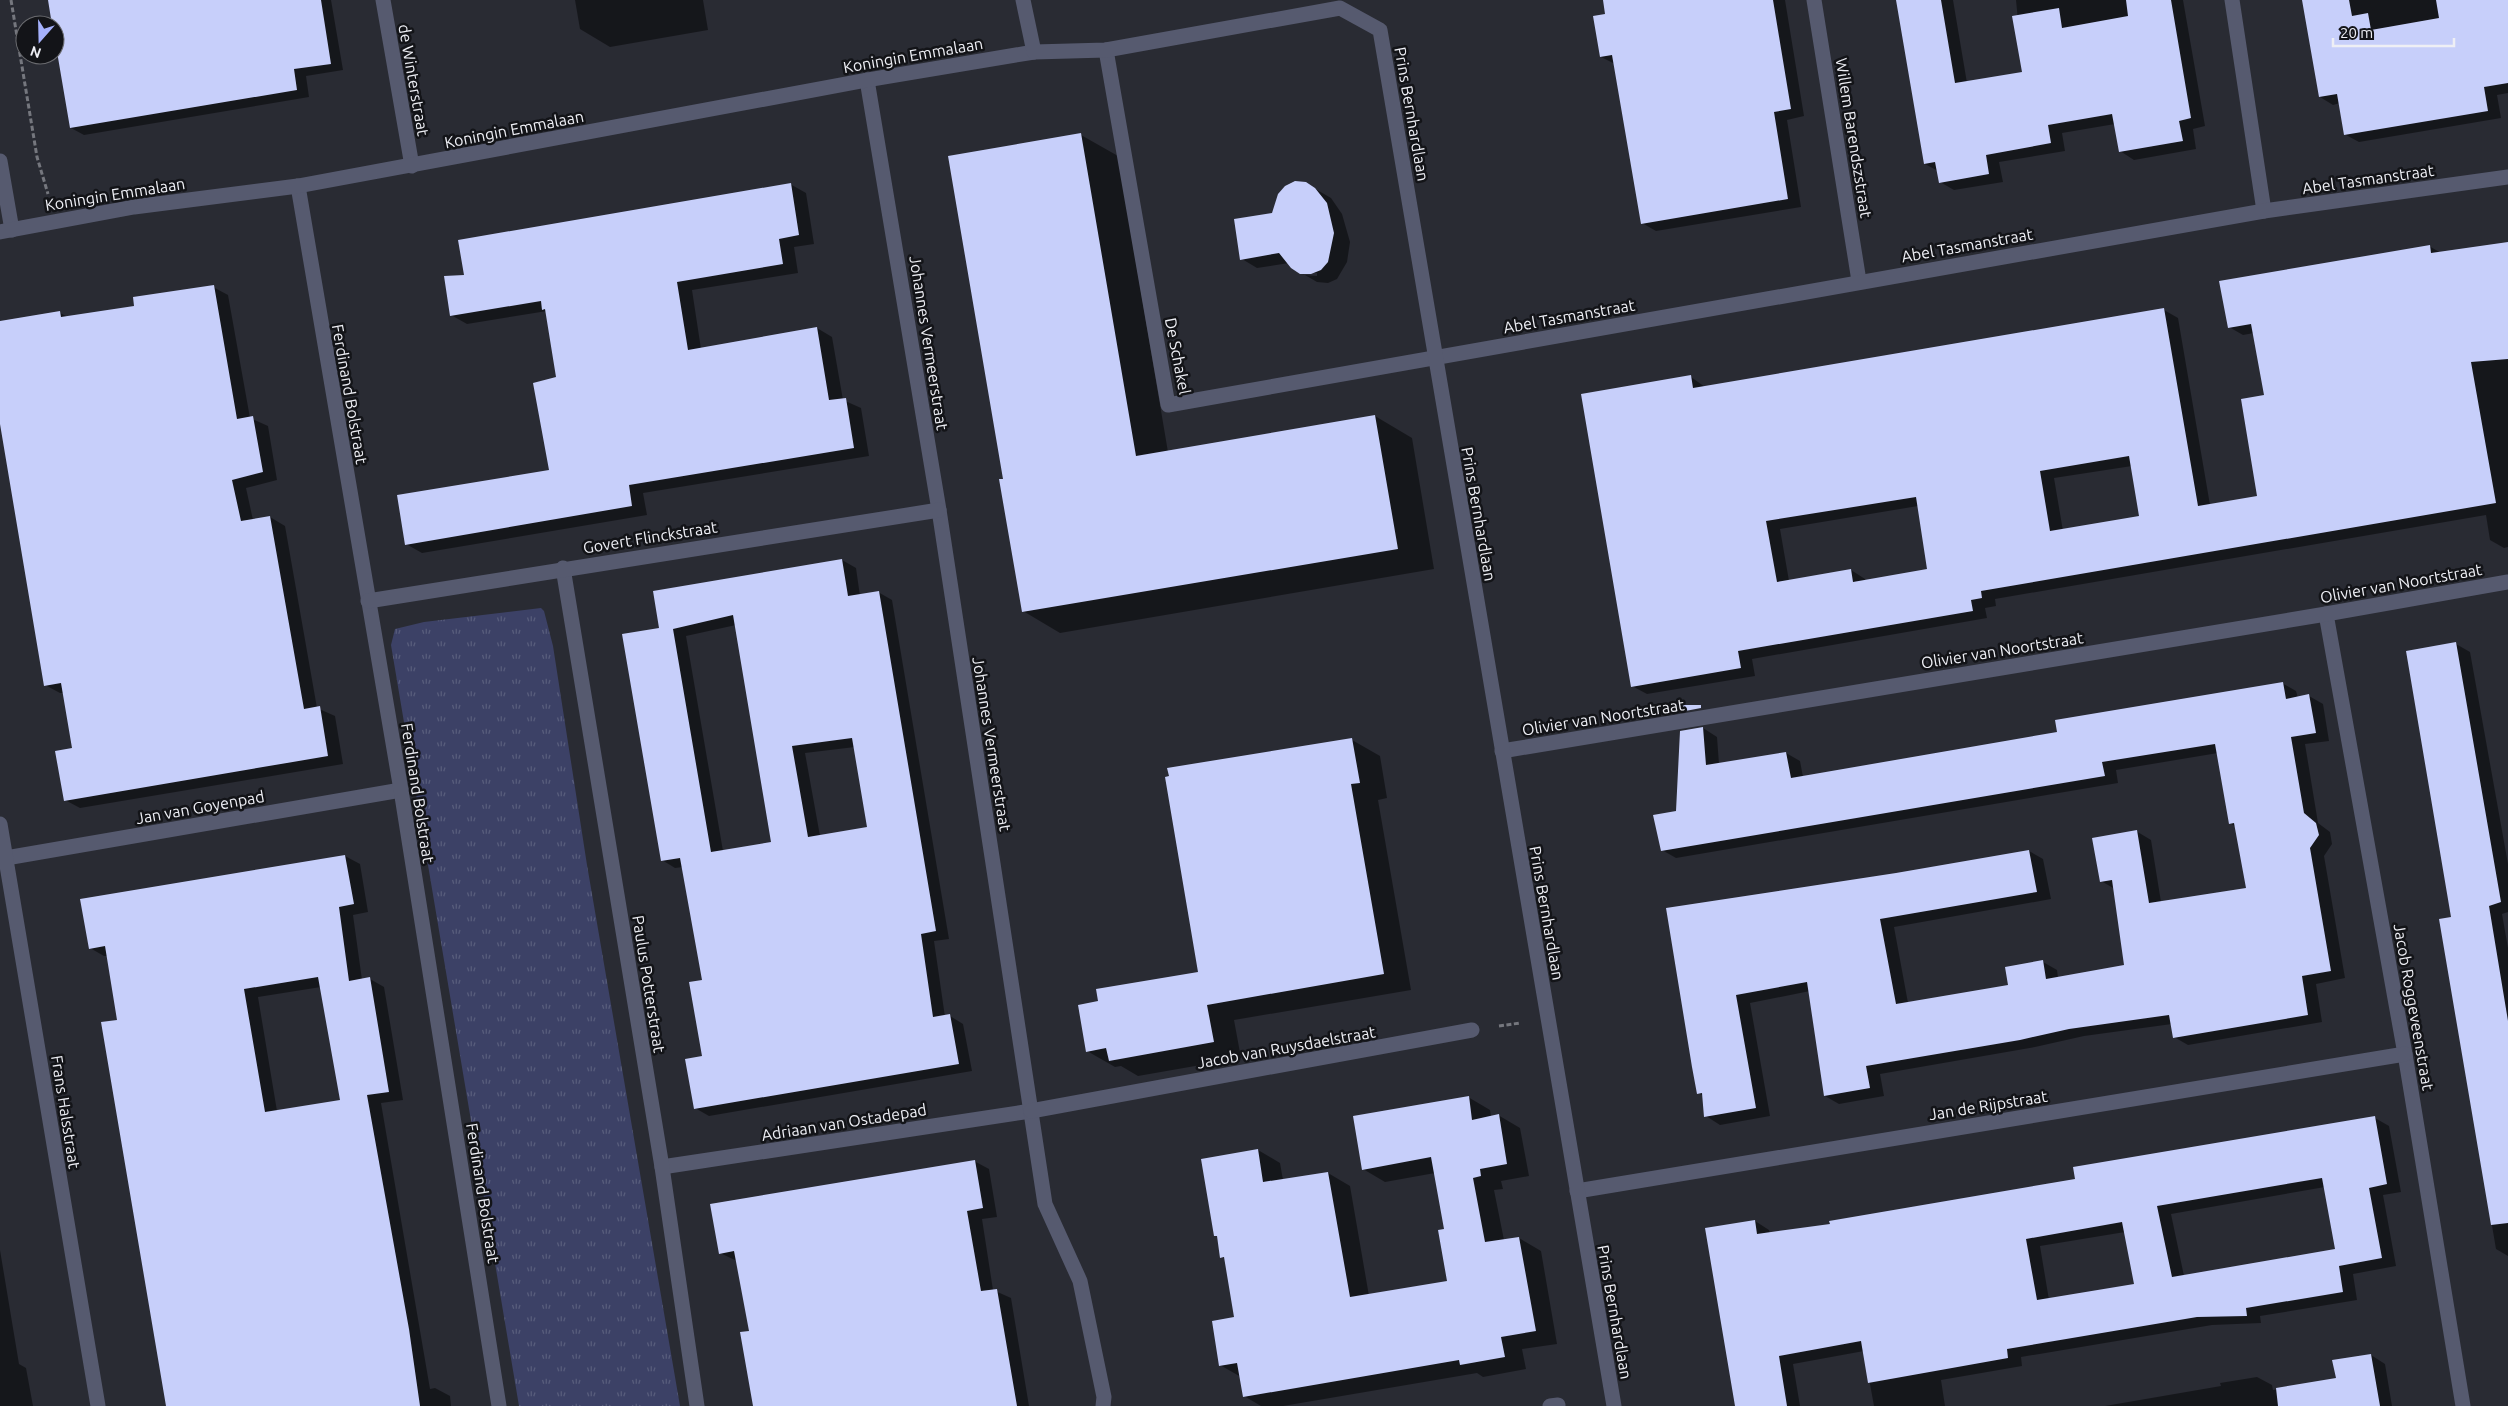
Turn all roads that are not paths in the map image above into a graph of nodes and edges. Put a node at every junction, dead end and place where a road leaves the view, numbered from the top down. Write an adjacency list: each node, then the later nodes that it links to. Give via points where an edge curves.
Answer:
1 (382, 0): 9 (street, de Winterstraat)
2 (1023, 0): 6 (street)
3 (1814, 0): 14 (street, Willem Barendszstraat)
4 (2232, 0): 12 (street)
5 (1106, 50): 6 (street, Prins Bernhardlaan); 15 (street, Prins Bernhardlaan, via 1340,8 1380,30); 15 (street, De Schakel, via 1168,405)
6 (1034, 52): 7 (street, Koningin Emmalaan)
7 (867, 80): 9 (street, Koningin Emmalaan); 16 (street, Johannes Vermeerstraat)
8 (0, 161): 13 (street)
9 (412, 166): 11 (street, Koningin Emmalaan)
10 (2508, 177): 12 (street, Abel Tasmanstraat)
11 (298, 186): 13 (street, Koningin Emmalaan, via 134,207); 19 (street, Ferdinand Bolstraat)
12 (2264, 211): 14 (street, Abel Tasmanstraat)
13 (6, 231)
14 (1859, 281): 15 (street, Abel Tasmanstraat)
15 (1435, 359): 21 (street, Prins Bernhardlaan)
16 (939, 510): 17 (street, Govert Flinckstraat); 27 (street, Johannes Vermeerstraat)
17 (563, 568): 19 (street, Govert Flinckstraat); 28 (street, Paulus Potterstraat)
18 (2508, 582): 20 (street, Olivier van Noortstraat)
19 (368, 601): 22 (street, Ferdinand Bolstraat)
20 (2326, 614): 21 (street, Olivier van Noortstraat); 26 (street, Jacob Roggeveenstraat)
21 (1502, 751): 29 (street, Prins Bernhardlaan)
22 (401, 790): 24 (street, Jan van Goyenpad); 31 (street, Ferdinand Bolstraat)
23 (0, 824): 24 (street, Frans Halsstraat)
24 (6, 858): 30 (street, Frans Halsstraat)
25 (1472, 1030): 27 (street, Jacob van Ruysdaelstraat)
26 (2405, 1054): 29 (street, Jan de Rijpstraat); 35 (street, Jacob Roggeveenstraat)
27 (1031, 1111): 28 (street, Adriaan van Ostadepad); 33 (street, Johannes Vermeerstraat, via 1045,1204 1080,1281 1104,1397)
28 (662, 1167): 32 (street, Paulus Potterstraat)
29 (1577, 1191): 34 (street, Prins Bernhardlaan)
30 (98, 1406)
31 (499, 1406)
32 (697, 1406)
33 (1103, 1406)
34 (1614, 1406)
35 (2463, 1406)

